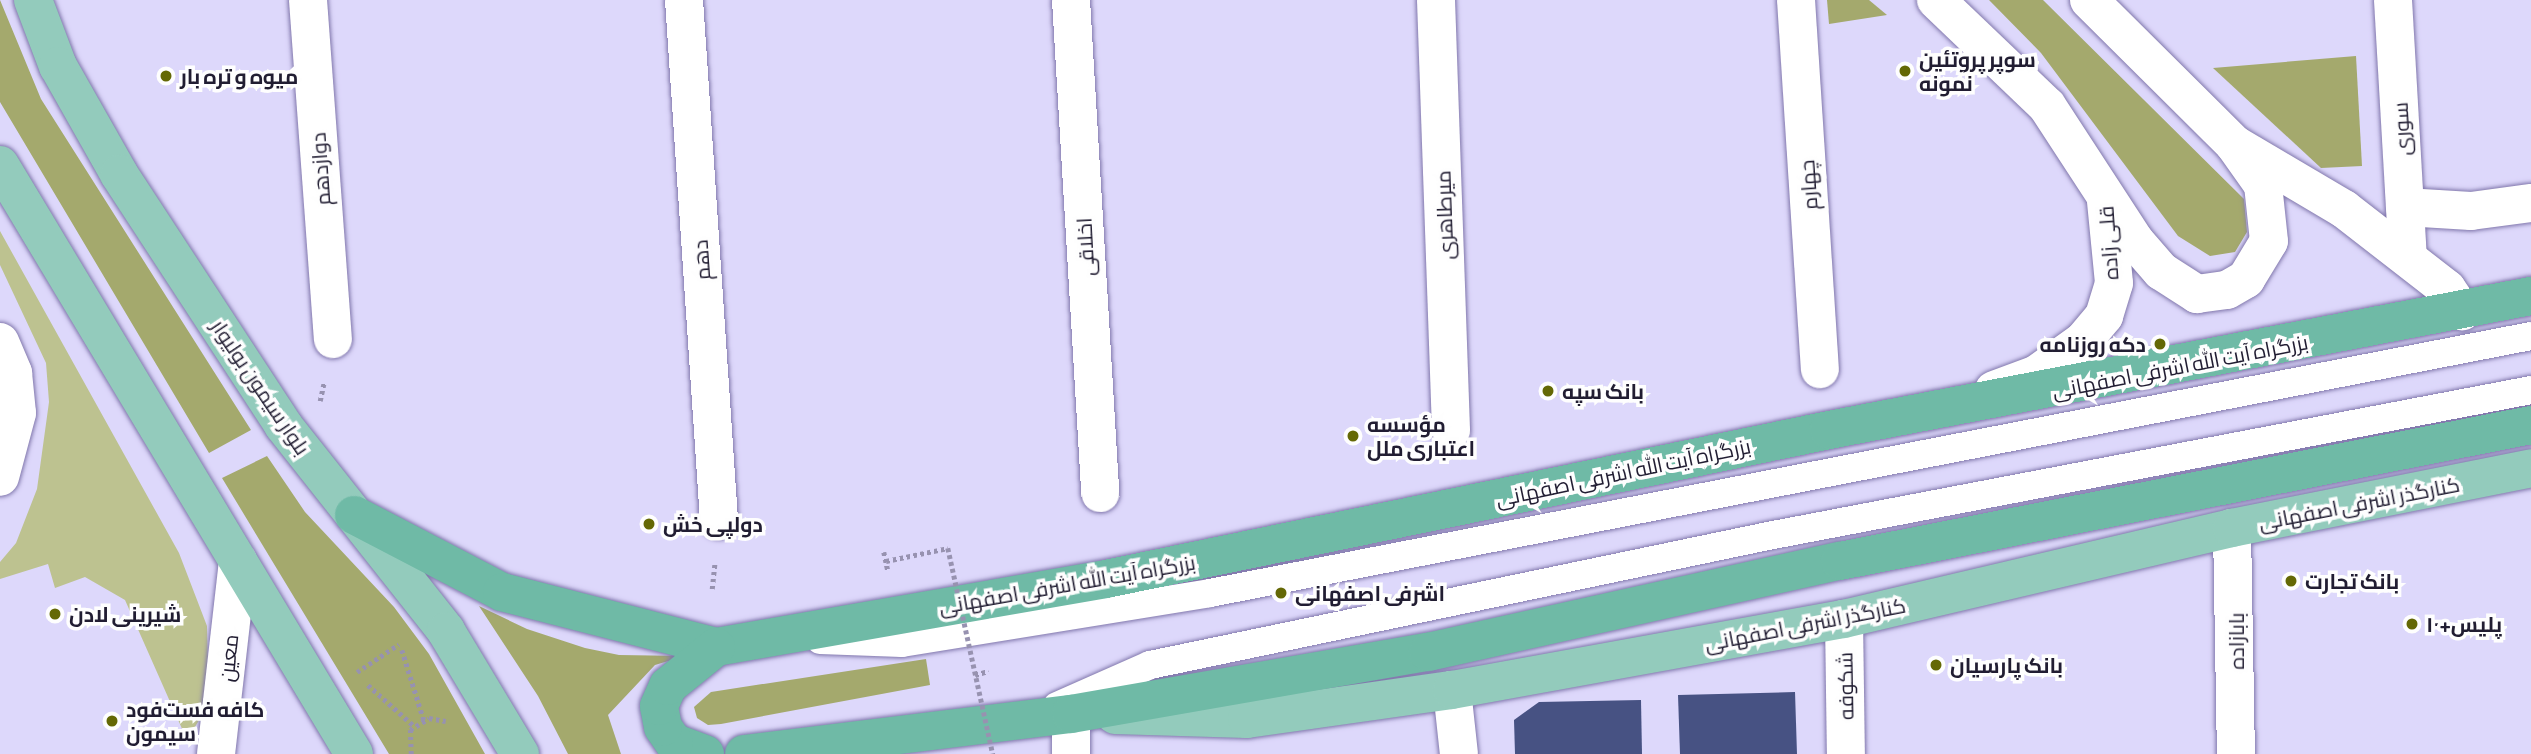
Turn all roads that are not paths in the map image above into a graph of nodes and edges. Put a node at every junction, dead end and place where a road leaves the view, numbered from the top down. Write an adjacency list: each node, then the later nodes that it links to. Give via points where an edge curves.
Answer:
1 (33, 0): 29 (main road, بلوار سیمون بولیوار, via 58,66 119,174 284,425)
2 (308, 0): 19 (street, دوازدهم)
3 (684, 0): 30 (street, دهم)
4 (1071, 0): 28 (street, اخلاقی)
5 (1436, 0): 25 (street, میرطاهری)
6 (1796, 0): 21 (street, چهارم)
7 (1936, 0): 12 (street, قلی زاده, via 2047,106)
8 (2089, 0): 10 (street)
9 (2393, 0): 14 (street, سوری)
10 (2234, 144): 12 (street, via 2263,185 2271,218 2269,241 2260,261 2246,279 2227,290 2197,293 2161,271 2135,241); 15 (street, via 2344,209)
11 (0, 165): 32 (main road, via 43,244)
12 (2105, 189): 23 (street, قلی زاده, via 2113,283 2104,316 2083,341 2037,374)
13 (2531, 203): 14 (street, via 2471,211)
14 (2405, 207): 15 (street, سوری)
15 (2408, 257): 17 (street, via 2447,289)
16 (2531, 296): 17 (highway, بزرگراه آیت الله اشرفی اصفهانی)
17 (2462, 311): 23 (highway, بزرگراه آیت الله اشرفی اصفهانی)
18 (2531, 337): 34 (lane, via 1210,593 902,643)
19 (333, 339)
20 (0, 342): 27 (street, via 13,373 17,413)
21 (1820, 369)
22 (2531, 390): 38 (lane, via 1768,536 1150,665)
23 (1940, 410): 34 (highway, بزرگراه آیت الله اشرفی اصفهانی, via 1107,579)
24 (2531, 425): 37 (highway, via 1840,561 1427,652)
25 (1451, 431)
26 (2531, 468): 31 (main road, کنارگذر اشرفی اصفهانی)
27 (0, 477)
28 (1100, 493)
29 (354, 515): 35 (highway, via 502,592); 42 (main road, بلوار سیمون بولیوار, via 446,631)
30 (719, 520)
31 (2232, 528): 33 (main road, کنارگذر اشرفی اصفهانی); 48 (street, بابازاده)
32 (238, 561): 40 (street, معین); 41 (main road)
33 (1844, 619): 36 (main road, کنارگذر اشرفی اصفهانی); 47 (street, شکوفه)
34 (771, 638): 35 (highway, بزرگراه آیت الله اشرفی اصفهانی)
35 (716, 648): 43 (highway, via 668,686 659,706 663,727 674,743)
36 (1452, 690): 37 (main road, کنارگذر اشرفی اصفهانی, via 1247,719); 46 (street)
37 (1071, 714): 38 (highway); 45 (street)
38 (1025, 720): 39 (highway)
39 (852, 748): 44 (highway)
40 (216, 754)
41 (354, 754)
42 (520, 754)
43 (705, 754)
44 (744, 754)
45 (1071, 754)
46 (1458, 754)
47 (1846, 754)
48 (2236, 754)

